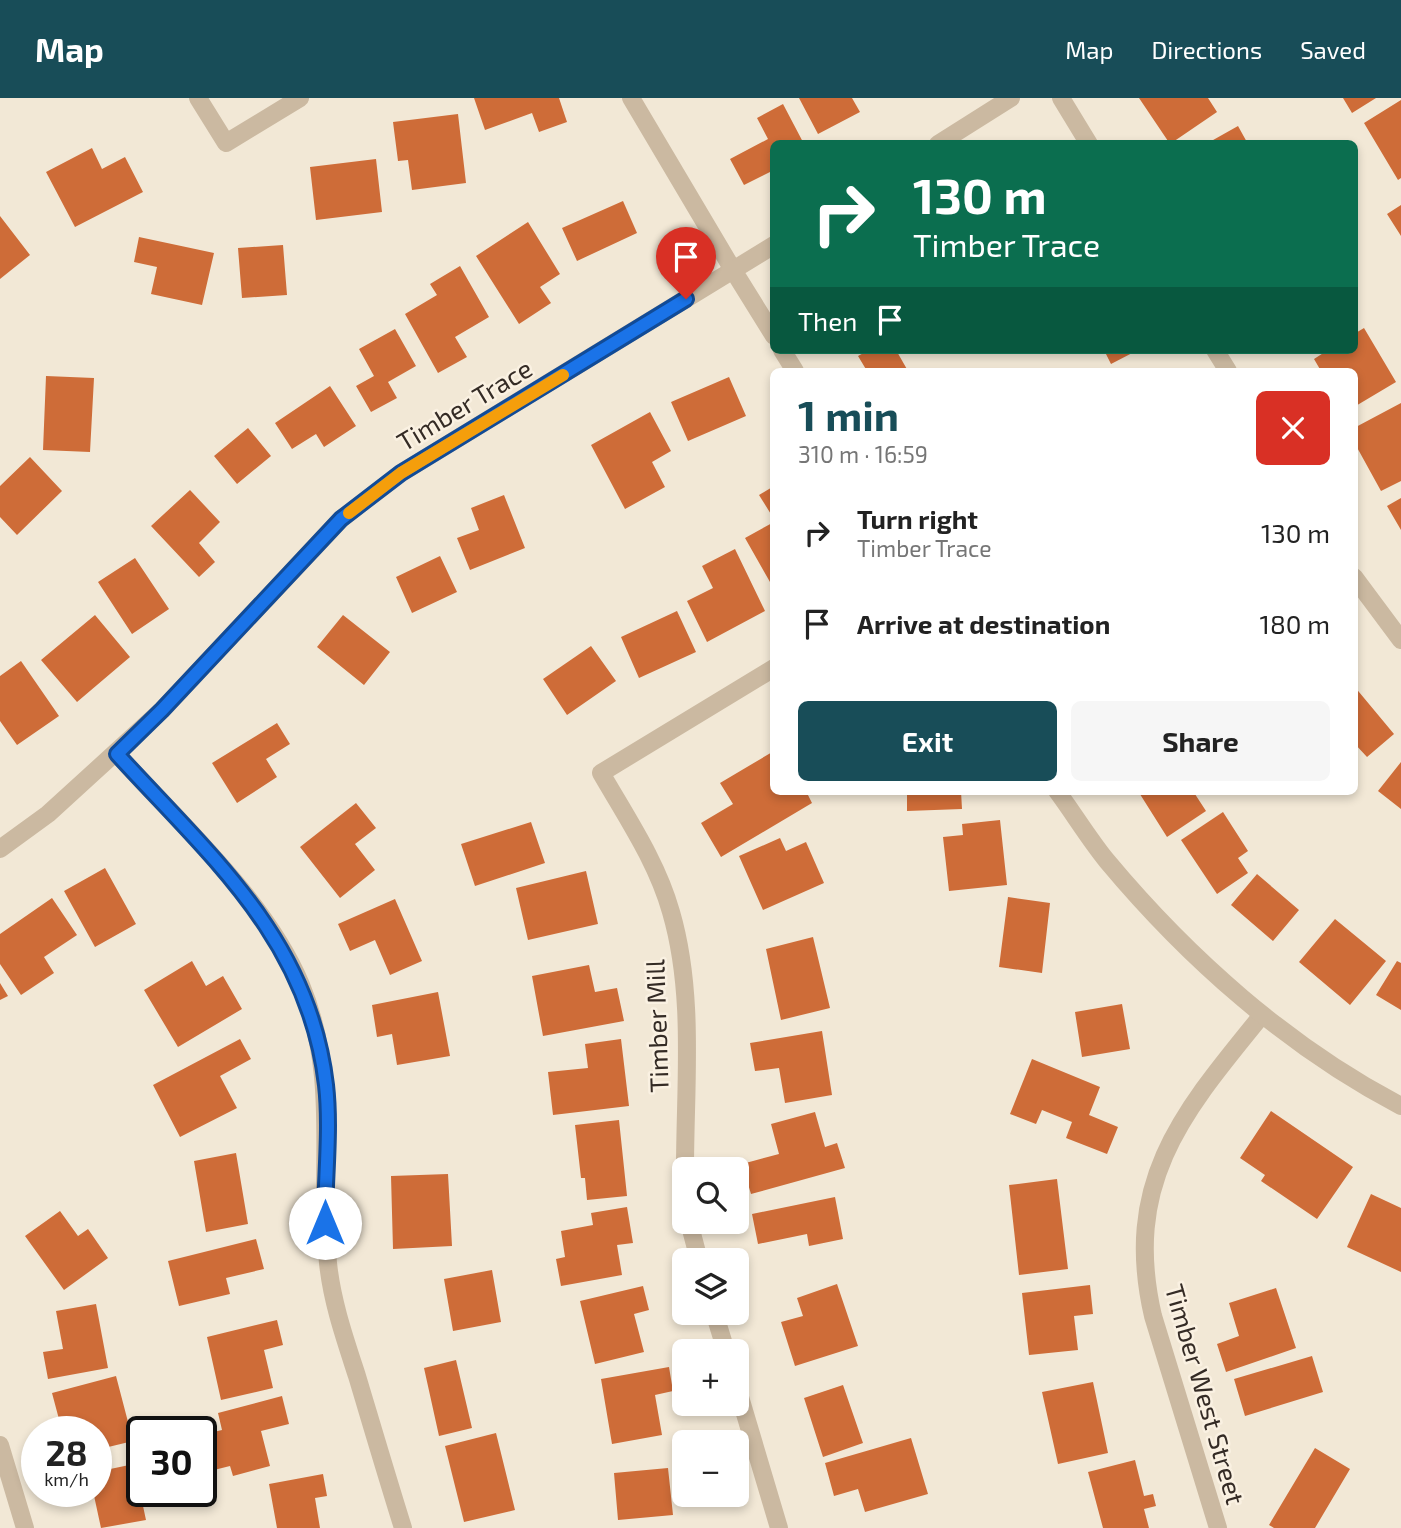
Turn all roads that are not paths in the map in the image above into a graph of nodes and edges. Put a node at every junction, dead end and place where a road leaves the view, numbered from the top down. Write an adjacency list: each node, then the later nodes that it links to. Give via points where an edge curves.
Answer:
1 (198, 98): 2 (street, via 226,143)
2 (300, 98)
3 (631, 98): 9 (street)
4 (1011, 98): 6 (street)
5 (1061, 98): 7 (street)
6 (944, 140)
7 (1087, 140)
8 (770, 247): 9 (street, Timber Trace)
9 (733, 270): 10 (street); 14 (street, Timber Trace, via 401,473 341,519)
10 (770, 329)
11 (1358, 582): 12 (street)
12 (1401, 640)
13 (770, 670): 19 (street, Timber Mill, via 601,774 659,877 680,944)
14 (117, 754): 16 (street, Timber Trace); 23 (street, via 243,893 272,932 313,1018 326,1088 325,1223 335,1305)
15 (1060, 795): 17 (street, via 1107,860 1211,971)
16 (0, 849)
17 (1262, 1015): 18 (street, via 1362,1086); 25 (street, Timber West Street, via 1200,1091 1171,1136 1153,1185 1145,1238 1153,1316)
18 (1401, 1107)
19 (685, 1157)
20 (746, 1416): 24 (street)
21 (0, 1445): 22 (street)
22 (25, 1528)
23 (403, 1528)
24 (779, 1528)
25 (1218, 1528)

